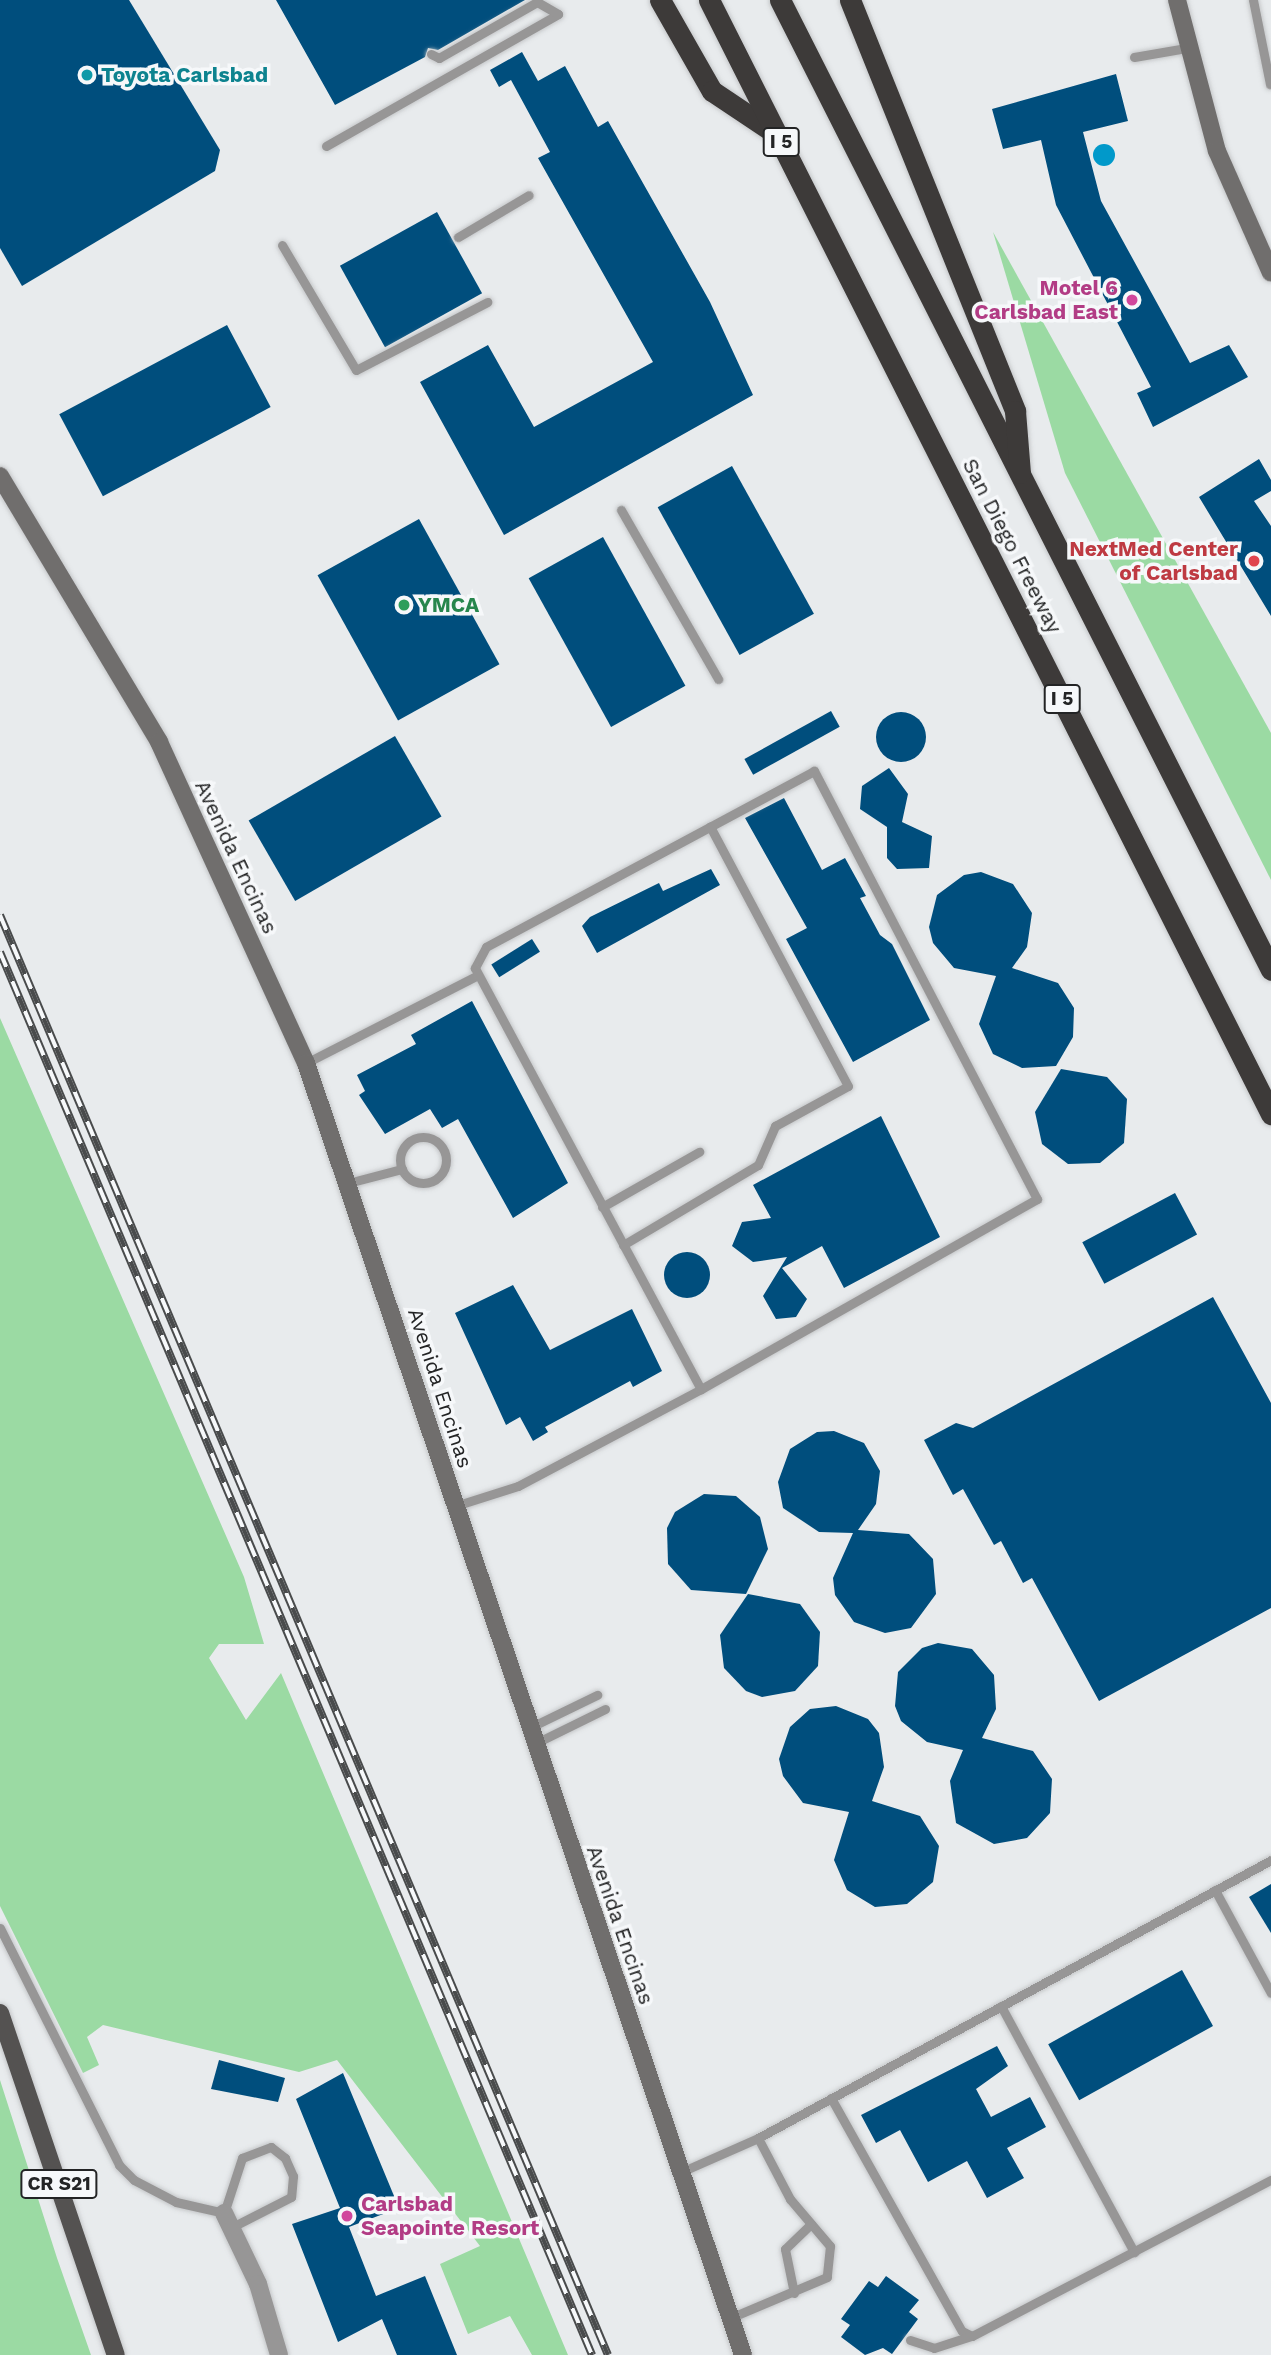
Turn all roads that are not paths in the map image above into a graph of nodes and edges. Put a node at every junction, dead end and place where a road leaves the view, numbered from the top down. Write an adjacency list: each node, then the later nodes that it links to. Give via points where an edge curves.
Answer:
1 (660, 0): 11 (highway, via 712,91)
2 (709, 0): 11 (highway, San Diego Freeway / I 5)
3 (780, 0): 19 (highway, San Diego Freeway)
4 (850, 0): 19 (highway, via 1015,411)
5 (1177, 0): 7 (street)
6 (1253, 0): 10 (lane)
7 (1186, 48): 9 (lane); 16 (street, via 1217,151)
8 (431, 54): 12 (lane, via 439,58 537,2 558,14)
9 (1134, 57)
10 (1270, 84)
11 (777, 134): 26 (highway, San Diego Freeway / I 5)
12 (326, 146)
13 (529, 195): 14 (lane)
14 (458, 237)
15 (282, 245): 17 (lane, via 356,370)
16 (1271, 273)
17 (487, 302)
18 (0, 476): 25 (street, Avenida Encinas, via 159,742)
19 (1021, 485): 23 (highway, San Diego Freeway)
20 (621, 510): 21 (lane)
21 (718, 679)
22 (710, 826): 24 (lane, via 486,947); 31 (lane, via 848,1086 775,1126 758,1165); 32 (lane, via 814,771 1037,1199)
23 (1271, 970)
24 (477, 976): 25 (lane); 30 (lane)
25 (306, 1063): 29 (street, Avenida Encinas)
26 (1271, 1114)
27 (699, 1152): 30 (lane)
28 (402, 1168): 28 (lane, via 419,1183 433,1181 444,1170 443,1149 425,1137 410,1141 401,1154); 29 (lane)
29 (348, 1183): 33 (street, Avenida Encinas)
30 (602, 1207): 31 (lane)
31 (623, 1245): 32 (lane)
32 (701, 1388): 33 (lane, via 518,1486)
33 (454, 1506): 36 (street, Avenida Encinas)
34 (597, 1695): 36 (lane)
35 (605, 1709): 36 (lane)
36 (531, 1736): 45 (street, Avenida Encinas)
37 (1271, 1860): 38 (lane)
38 (1215, 1890): 40 (lane); 41 (lane)
39 (0, 1928): 47 (lane, via 119,2165 142,2186)
40 (1271, 1993)
41 (1001, 2006): 43 (lane); 49 (lane)
42 (0, 2013): 54 (main road, CR S21)
43 (831, 2098): 44 (lane); 52 (lane, via 962,2332)
44 (758, 2138): 45 (lane); 48 (lane)
45 (681, 2172): 51 (street, Avenida Encinas)
46 (1271, 2180): 49 (lane)
47 (228, 2220): 47 (lane, via 291,2197 293,2176 285,2158 271,2147 242,2158); 55 (street, via 258,2284)
48 (811, 2224): 50 (lane, via 785,2249); 50 (lane, via 830,2246 832,2268)
49 (1134, 2252): 52 (lane)
50 (794, 2293): 51 (lane)
51 (730, 2318): 56 (street, Avenida Encinas)
52 (972, 2336): 53 (lane, via 934,2348)
53 (910, 2340)
54 (116, 2355)
55 (279, 2355)
56 (743, 2355)

